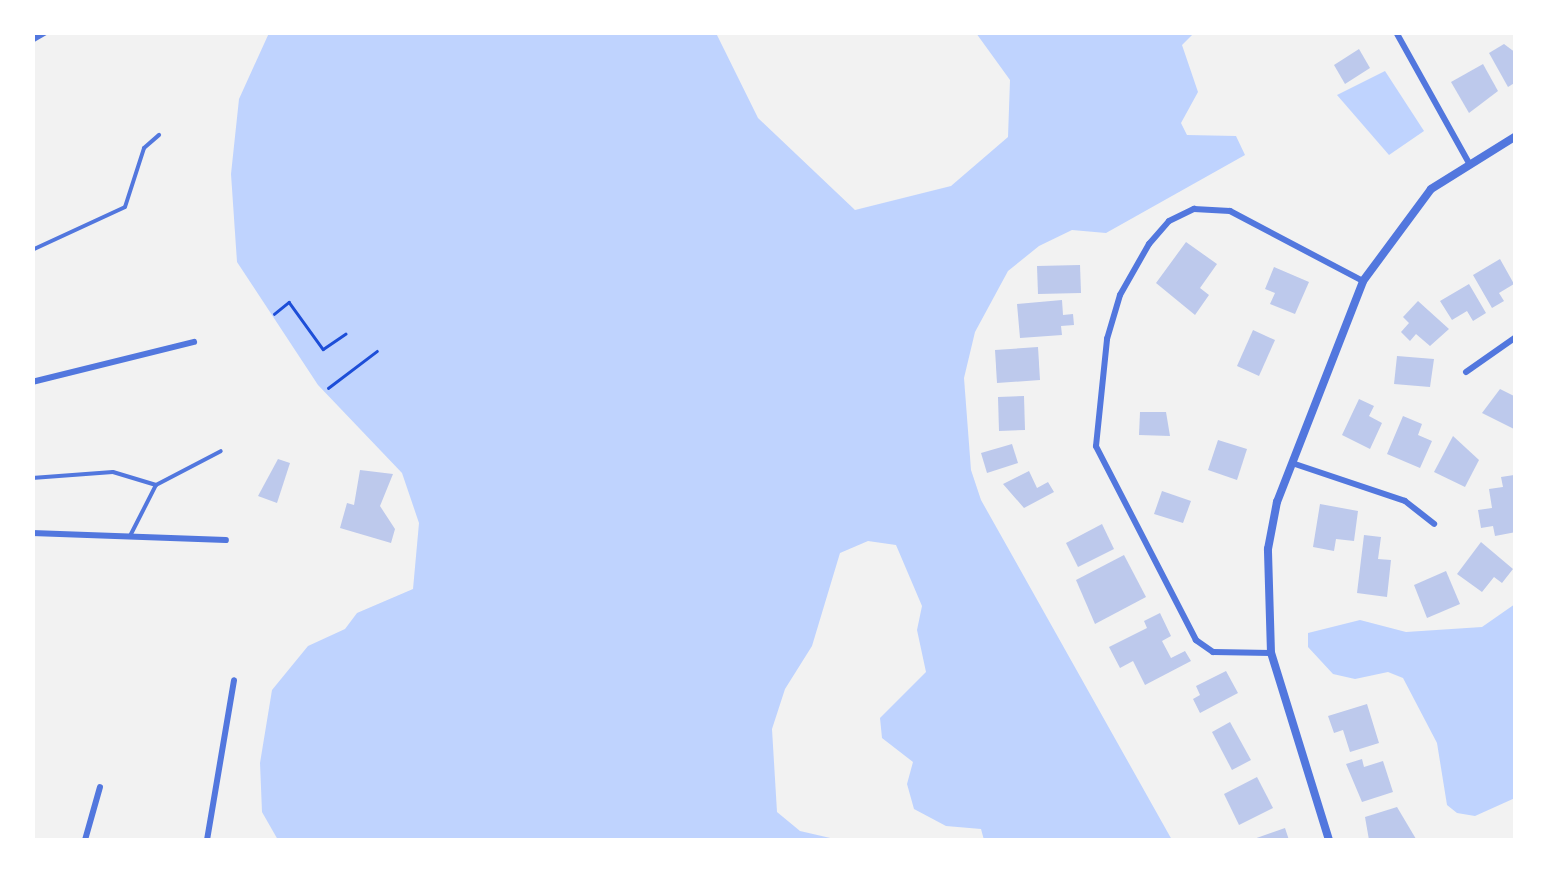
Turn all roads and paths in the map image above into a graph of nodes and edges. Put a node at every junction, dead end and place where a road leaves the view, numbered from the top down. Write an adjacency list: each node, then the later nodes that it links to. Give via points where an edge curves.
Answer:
1 (46, 32): 3 (street)
2 (1396, 32): 6 (street)
3 (32, 40)
4 (160, 136): 7 (lane, via 144,148 125,208)
5 (1516, 136): 6 (street)
6 (1469, 163): 8 (street, via 1431,188)
7 (32, 250)
8 (1363, 281): 18 (street); 25 (street, via 1230,211 1194,209 1168,221 1148,244 1120,295 1107,339 1096,446 1196,640 1213,652)
9 (274, 314): 10 (path, via 289,302 324,349)
10 (344, 334)
11 (1516, 337): 14 (street)
12 (194, 342): 15 (street)
13 (377, 351): 16 (path)
14 (1466, 372)
15 (32, 382)
16 (328, 388)
17 (222, 451): 20 (lane)
18 (1291, 462): 21 (street, via 1405,501); 25 (street, via 1268,549)
19 (32, 478): 20 (lane, via 113,472)
20 (156, 485): 23 (lane)
21 (1434, 524)
22 (32, 533): 23 (street)
23 (130, 536): 24 (street)
24 (226, 540)
25 (1271, 652): 30 (street)
26 (234, 680): 29 (street)
27 (100, 787): 28 (street)
28 (84, 840)
29 (207, 840)
30 (1329, 840)

